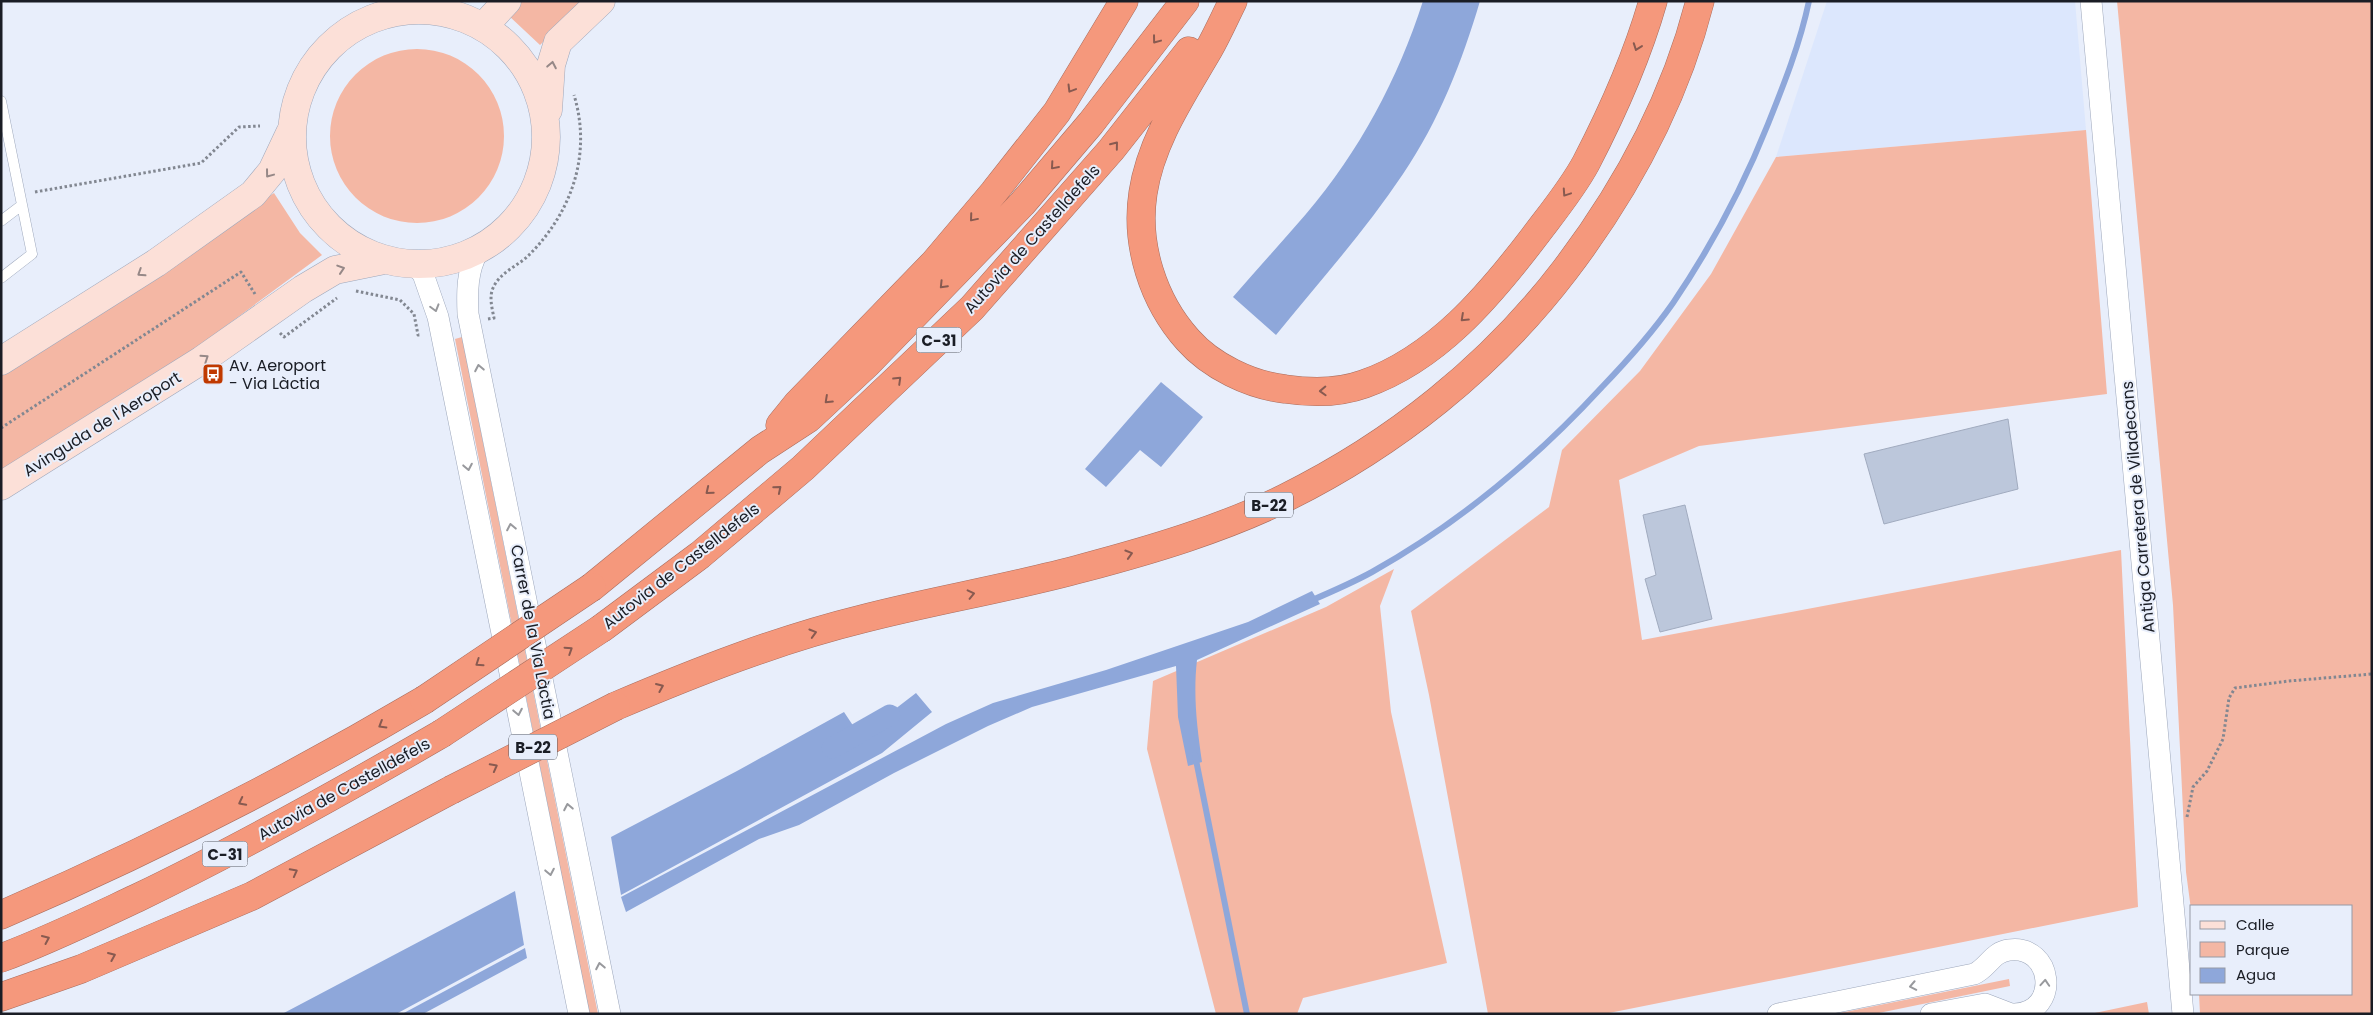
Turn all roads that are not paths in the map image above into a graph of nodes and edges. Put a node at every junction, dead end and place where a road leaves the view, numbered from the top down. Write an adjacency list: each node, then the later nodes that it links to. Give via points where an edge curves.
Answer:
1 (507, 1): 12 (street)
2 (601, 1): 15 (street, one-way to 2, via 551,65 558,42)
3 (1124, 1): 23 (highway, one-way to 23, via 1057,112 994,192 934,263 797,404)
4 (1186, 1): 23 (highway, Autovia de Castelldefels / C-31, one-way to 23, via 1091,123 1015,210 831,398 809,418)
5 (1226, 1): 26 (highway, Autovia de Castelldefels / C-31, one-way to 5, bridge, via 104,914 197,869 441,734 602,628 700,554 803,468 972,308 1111,150)
6 (1233, 1): 7 (highway, one-way to 6, via 1620,94 1584,165 1508,271 1466,316 1425,352 1396,370 1362,385 1304,392 1273,388 1250,380 1198,352 1171,322 1146,260 1141,230 1143,193 1151,163 1170,113 1210,47)
7 (1653, 1)
8 (1700, 1): 27 (highway, B-22, one-way to 8, bridge, via 81,969 252,896 616,706 687,676 792,638 1083,568 1160,545 1228,522 1282,499 1341,468 1447,394 1500,347 1595,232 1659,116 1680,68)
9 (2091, 1): 34 (street, Antiga Carretera de Viladecans)
10 (418, 6): 11 (street, via 389,13); 12 (street, via 452,14)
11 (357, 14): 14 (street, via 318,58 304,81 294,107)
12 (482, 27): 15 (street, via 502,40 522,62 539,94)
13 (1, 101): 16 (lane)
14 (291, 131): 19 (street, via 294,166 307,199 325,225 354,248); 22 (street, one-way to 22, via 272,172 253,194 141,273)
15 (547, 131): 18 (street, via 544,166 531,200 511,227)
16 (21, 199): 17 (lane); 21 (lane, via 32,254)
17 (1, 221)
18 (478, 251): 20 (street, via 447,262); 29 (street, Carrer de la Via Làctia, one-way to 18, via 468,314 467,285)
19 (384, 260): 20 (street); 24 (street, Avinguda de l'Aeroport, one-way to 19, via 202,360 311,284 335,270)
20 (415, 265): 28 (street, Carrer de la Via Làctia, one-way to 28, via 423,274 438,317)
21 (1, 278)
22 (1, 361)
23 (760, 450): 25 (highway, Autovia de Castelldefels / C-31, one-way to 25, bridge, via 592,587 424,700 260,793 98,873)
24 (1, 486)
25 (1, 915)
26 (1, 958)
27 (1, 998)
28 (579, 1014)
29 (610, 1014)
30 (1778, 1014): 33 (street, one-way to 30, via 2037,1005 2047,979 2039,961 2026,953 2009,950 1994,956 1974,974)
31 (1931, 1014): 32 (street, via 1984,1004)
32 (2010, 1014)
33 (2015, 1014)
34 (2183, 1014)

